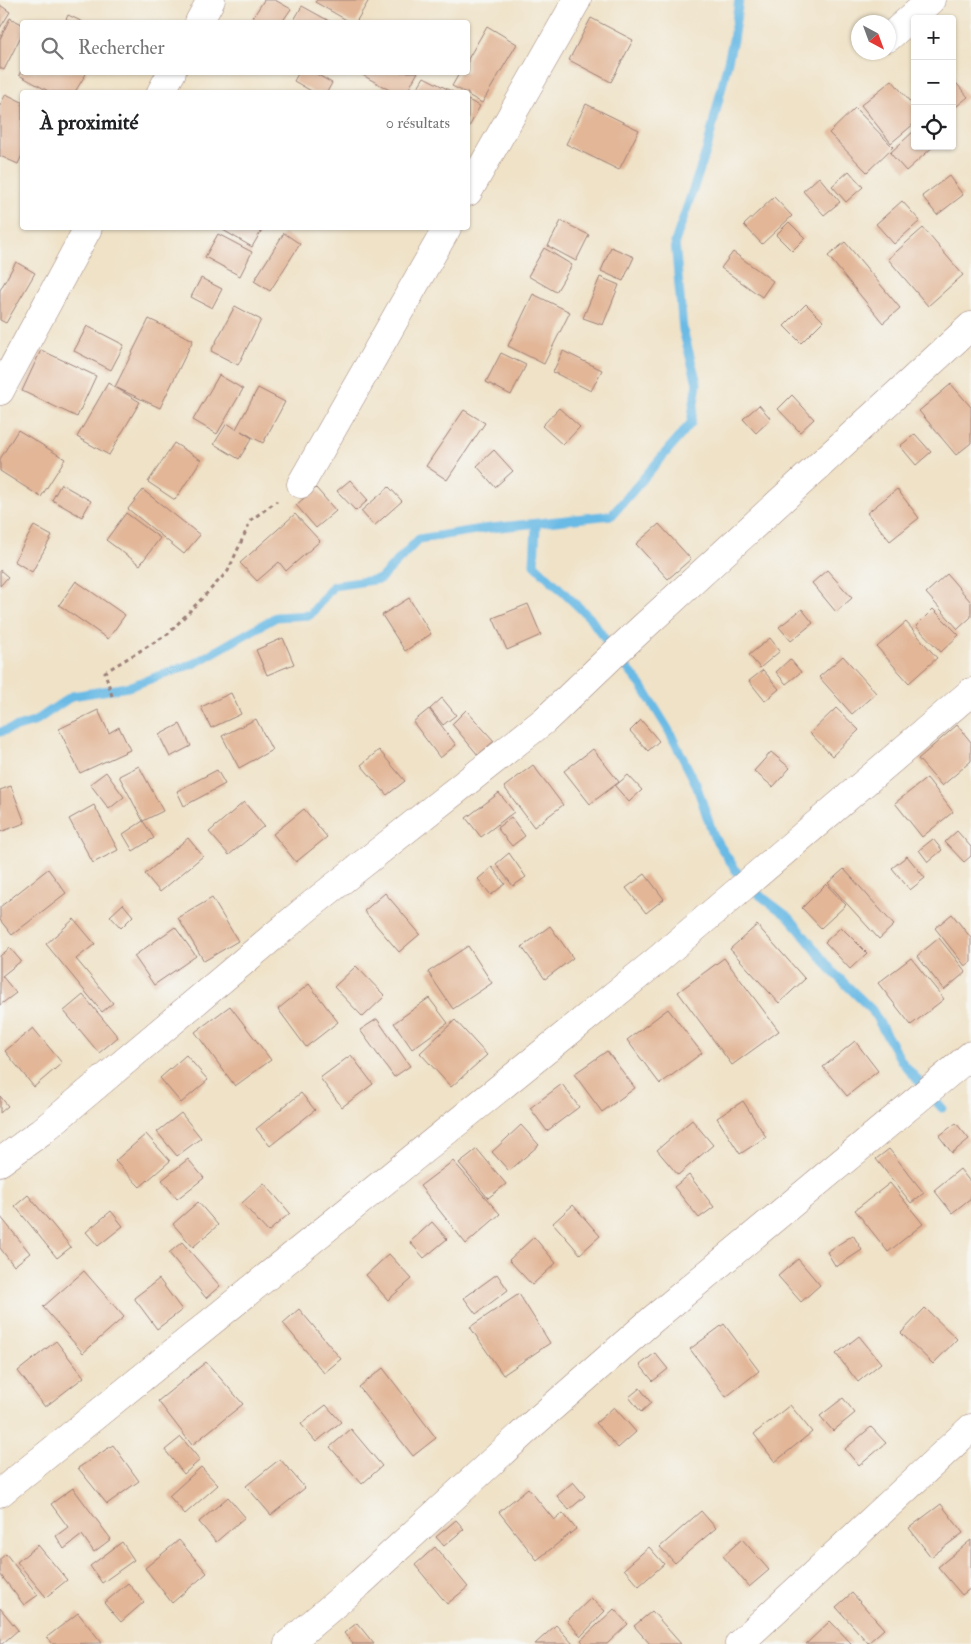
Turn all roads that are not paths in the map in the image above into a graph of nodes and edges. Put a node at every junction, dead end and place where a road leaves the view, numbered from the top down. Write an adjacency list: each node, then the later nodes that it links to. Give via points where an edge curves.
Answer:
1 (211, 0): 4 (street)
2 (576, 0): 8 (street)
3 (931, 0): 5 (street)
4 (200, 20)
5 (896, 31)
6 (170, 75): 7 (street)
7 (162, 90)
8 (470, 188)
9 (87, 230): 12 (street)
10 (446, 230): 13 (street)
11 (971, 326): 16 (street, via 545,720 306,909 41,1132)
12 (0, 391)
13 (301, 484)
14 (971, 692): 18 (street, via 654,962)
15 (971, 1055): 19 (street, via 652,1320)
16 (0, 1162)
17 (971, 1428): 20 (street)
18 (0, 1493)
19 (288, 1644)
20 (739, 1644)

